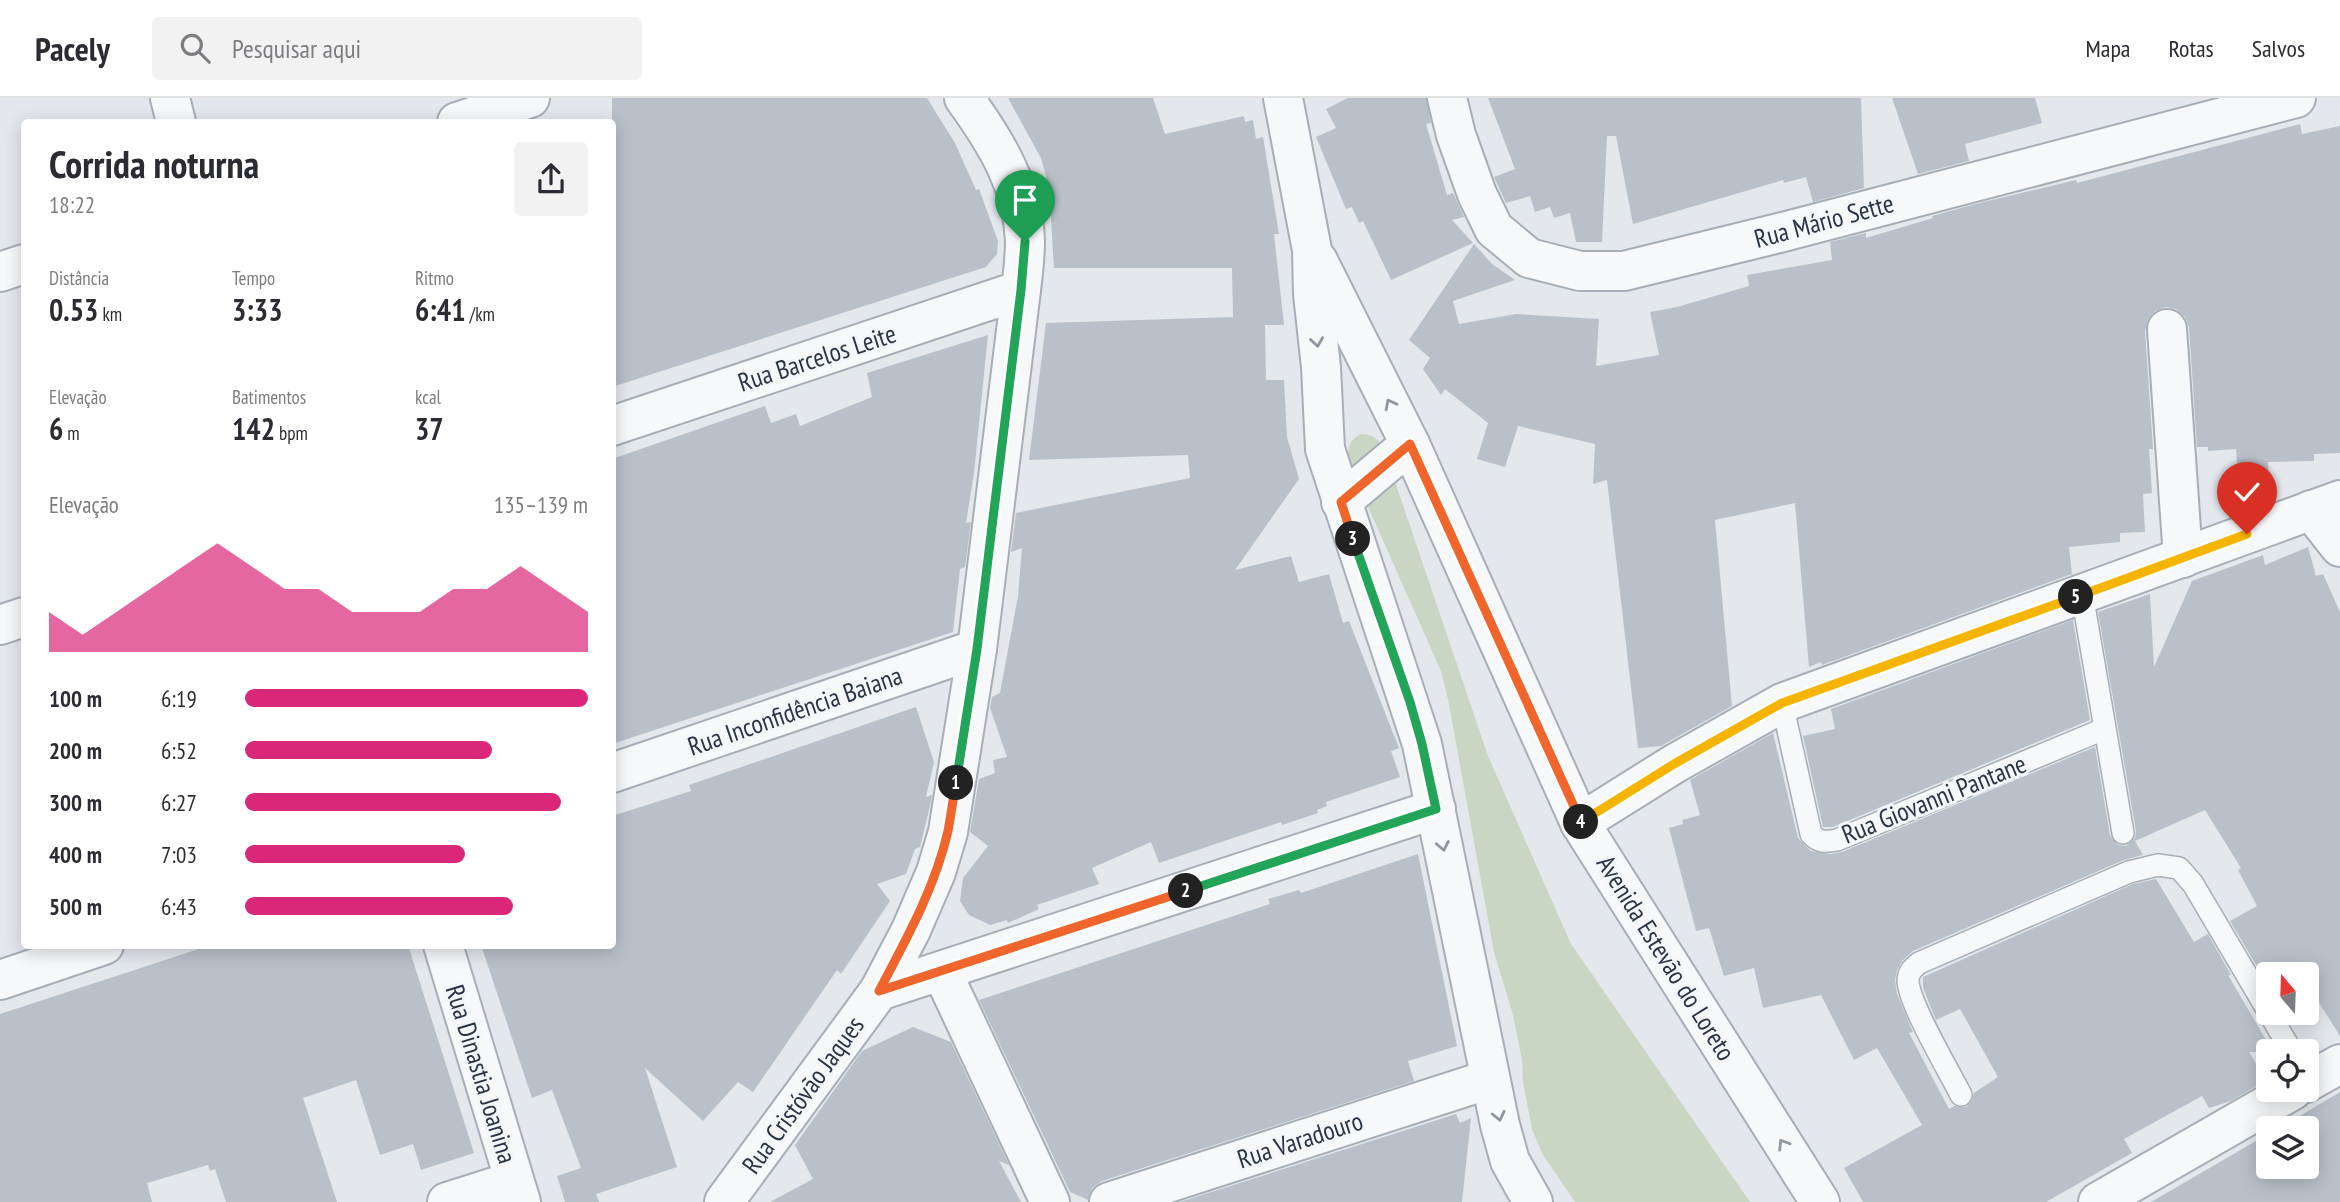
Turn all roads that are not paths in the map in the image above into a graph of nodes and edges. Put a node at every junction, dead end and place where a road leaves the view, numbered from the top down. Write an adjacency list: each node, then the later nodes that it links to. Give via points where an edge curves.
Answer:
1 (170, 98): 7 (street)
2 (530, 98): 8 (street)
3 (964, 98): 12 (street, Rua Cristóvão Jaques, via 1002,153 1020,201 1025,242)
4 (1283, 98): 9 (street, Avenida Estevão do Loreto)
5 (1447, 98): 6 (street, Rua Mário Sette, via 1477,194 1494,229 1529,258 1580,271 1625,271)
6 (2296, 98)
7 (175, 119)
8 (466, 119)
9 (1312, 250): 15 (street, Avenida Estevão do Loreto, one-way to 9); 16 (street, Avenida Estevão do Loreto, one-way to 16, via 1325,449)
10 (21, 265): 11 (street)
11 (0, 272)
12 (1021, 290): 14 (street, Rua Barcelos Leite); 23 (street, Rua Cristóvão Jaques)
13 (2167, 329): 19 (street)
14 (616, 425)
15 (1410, 444): 16 (street); 28 (street, Avenida Estevão do Loreto)
16 (1341, 502): 27 (street, Avenida Estevão do Loreto, via 1410,702)
17 (2326, 505): 18 (street); 19 (street)
18 (2340, 547)
19 (2183, 558): 20 (street)
20 (2082, 594): 24 (street); 25 (lane)
21 (21, 618): 22 (street)
22 (0, 625)
23 (977, 649): 26 (street, Rua Inconfidência Baiana); 35 (street, Rua Cristóvão Jaques, via 948,832 911,930)
24 (1782, 703): 25 (lane, Rua Giovanni Pantane, via 1811,834 1826,842); 28 (street)
25 (2104, 729): 29 (lane)
26 (616, 772)
27 (1436, 809): 32 (street); 36 (street, Avenida Estevão do Loreto, one-way to 36)
28 (1580, 823): 45 (street, Avenida Estevão do Loreto, one-way to 28)
29 (2123, 833)
30 (92, 949): 33 (street)
31 (444, 949): 39 (street, Rua Dinastia Joanina)
32 (942, 972): 35 (street); 42 (street)
33 (0, 980)
34 (2256, 990): 37 (lane, via 2179,868 2158,866 2129,872 1919,962 1909,972 1913,1000)
35 (879, 991): 40 (street, Rua Cristóvão Jaques)
36 (1490, 1079): 43 (street, Rua Varadouro); 44 (street, Avenida Estevão do Loreto, one-way to 44, via 1510,1161)
37 (1961, 1095)
38 (2262, 1102): 46 (street)
39 (517, 1191): 41 (street)
40 (726, 1201)
41 (447, 1202)
42 (1050, 1202)
43 (1110, 1202)
44 (1533, 1202)
45 (1820, 1202)
46 (2098, 1202)

